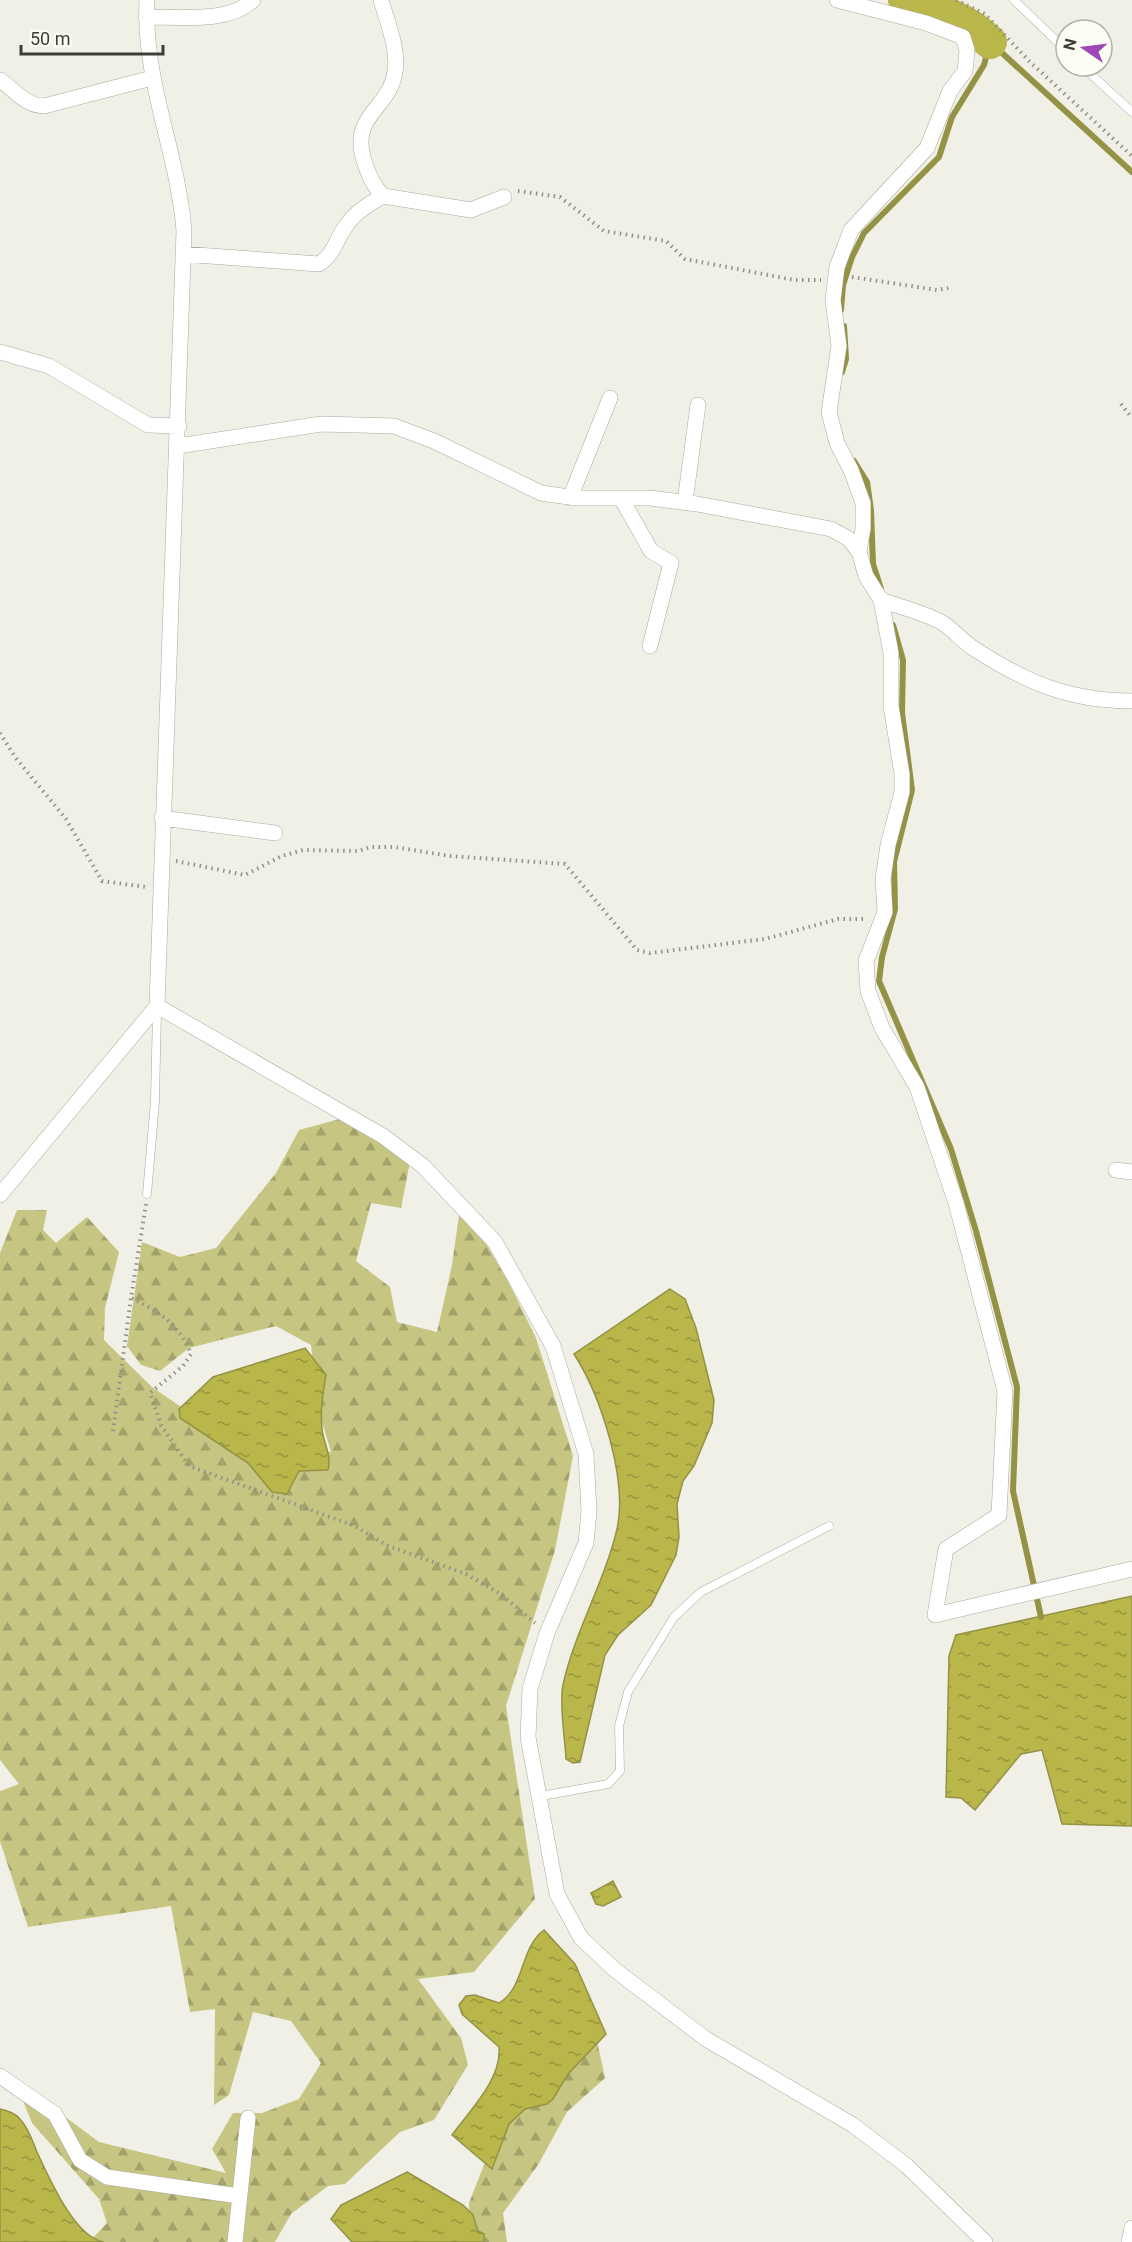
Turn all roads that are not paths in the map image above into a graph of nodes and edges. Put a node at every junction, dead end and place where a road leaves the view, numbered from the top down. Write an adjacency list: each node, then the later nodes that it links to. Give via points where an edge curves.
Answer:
1 (147, 0): 6 (street)
2 (253, 0): 6 (street, via 220,15)
3 (381, 0): 12 (street, via 395,70 392,84 362,130 359,146 373,185)
4 (837, 0): 23 (street, via 926,23 963,37 967,50 965,71 950,91 927,148 851,230 836,277 833,300 839,346 829,412 837,443 863,502)
5 (1014, 0): 7 (lane)
6 (147, 17): 8 (street)
7 (1054, 38)
8 (152, 78): 10 (street, via 44,106 22,100); 14 (street, via 181,199)
9 (1095, 78): 11 (lane)
10 (0, 80)
11 (1132, 112)
12 (383, 196): 13 (street, via 471,210); 14 (street, via 361,210 345,227 328,258 319,264)
13 (504, 197)
14 (183, 254): 18 (street)
15 (0, 352): 18 (street, via 50,366 148,425)
16 (610, 398): 20 (street)
17 (698, 405): 22 (street)
18 (178, 426): 19 (street)
19 (178, 446): 20 (street, via 321,424 394,426 434,441 540,493); 27 (street)
20 (570, 498): 21 (street)
21 (621, 498): 22 (street); 25 (street, via 651,551 671,563)
22 (685, 502): 23 (street, via 831,529 849,539)
23 (859, 552): 24 (street)
24 (880, 600): 26 (street, via 942,622 1004,668 1045,688 1098,701); 33 (street, via 891,653 891,706 902,792 883,879 885,912 866,961 868,992 882,1028 917,1086 956,1203 1005,1391 999,1515 946,1549 935,1615)
25 (650, 646)
26 (1132, 701)
27 (162, 818): 28 (street); 29 (street)
28 (276, 833)
29 (157, 1006): 30 (lane, via 155,1101); 31 (street); 34 (street, via 383,1136 423,1166 495,1242 554,1346 586,1454 589,1511 586,1544 548,1632 530,1689 528,1737)
30 (147, 1194)
31 (0, 1195)
32 (830, 1526): 34 (lane, via 701,1592 674,1617 628,1692 619,1726 620,1771 608,1784)
33 (1132, 1569)
34 (541, 1796): 40 (street, via 557,1894 581,1938 615,1970 697,2033 853,2125 907,2166)
35 (0, 2076): 37 (street, via 55,2114 80,2160 107,2177)
36 (248, 2118): 37 (street)
37 (239, 2196): 39 (street)
38 (1132, 2228): 41 (street)
39 (236, 2242)
40 (985, 2242)
41 (1129, 2242)

